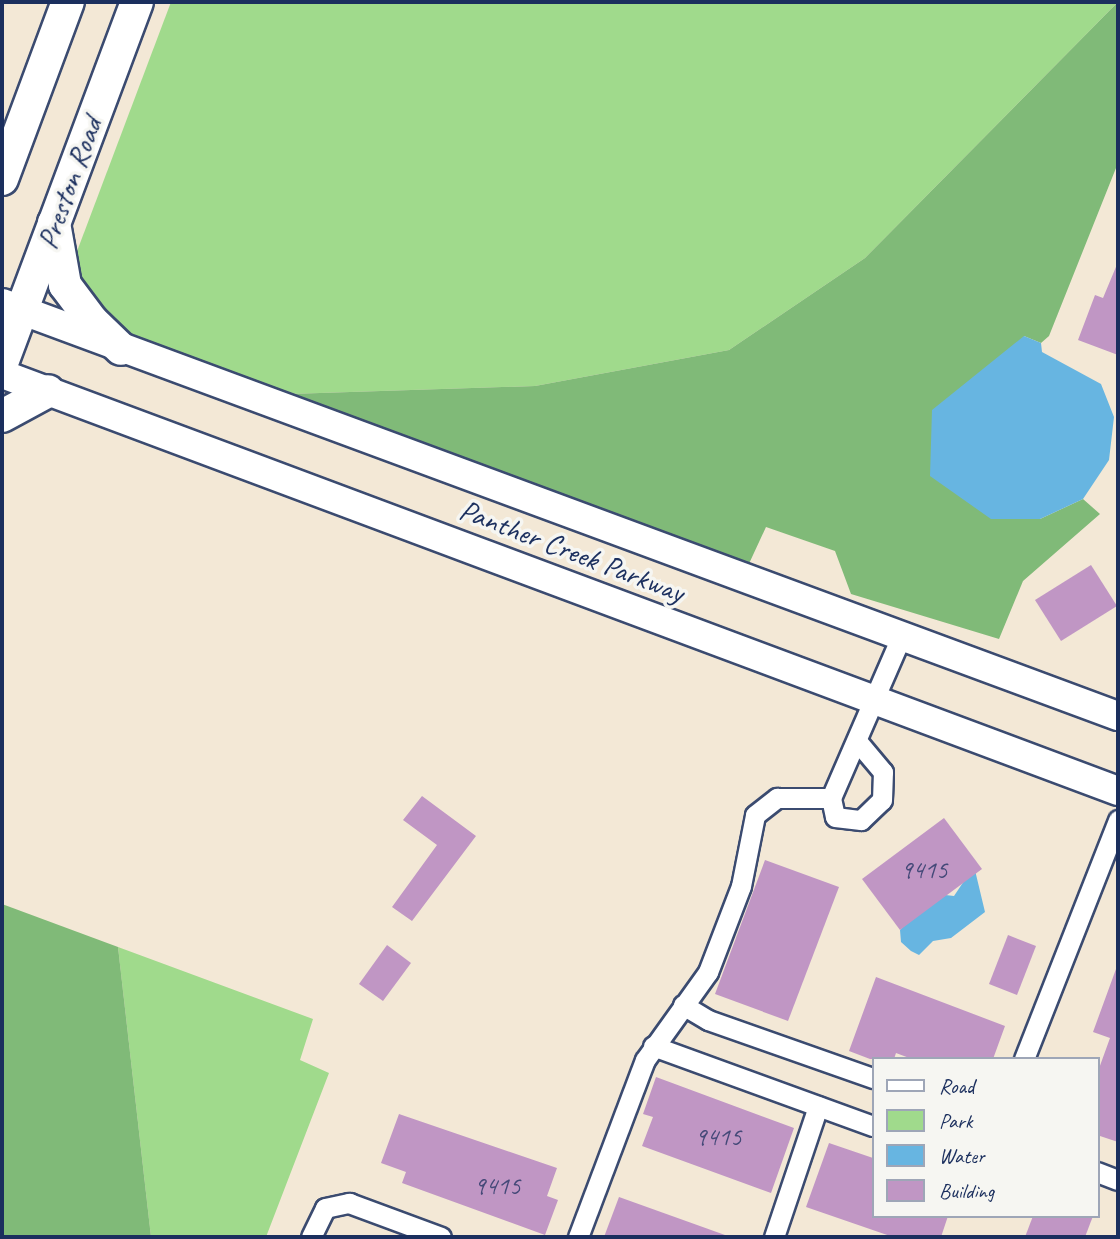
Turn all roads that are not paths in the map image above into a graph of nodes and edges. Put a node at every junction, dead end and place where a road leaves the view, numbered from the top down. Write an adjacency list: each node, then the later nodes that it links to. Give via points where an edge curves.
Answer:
1 (68, 2): 3 (main road)
2 (136, 2): 4 (main road, Preston Road)
3 (4, 171)
4 (54, 223): 5 (main road, Preston Road); 6 (main road, via 65,285)
5 (12, 306): 6 (main road, Panther Creek Parkway); 7 (main road, Preston Road)
6 (121, 349): 11 (main road, Panther Creek Parkway)
7 (2, 363)
8 (2, 374): 9 (main road, Panther Creek Parkway)
9 (48, 391): 10 (main road); 12 (main road, Panther Creek Parkway)
10 (2, 416)
11 (901, 639): 12 (street); 13 (main road, Panther Creek Parkway)
12 (875, 702): 14 (street); 15 (main road, Panther Creek Parkway)
13 (1118, 716)
14 (858, 741): 16 (street); 16 (street, via 883,772 882,800 861,820 835,817)
15 (1118, 791)
16 (831, 798): 18 (street, via 777,798 755,815 738,896 708,972)
17 (1118, 821): 20 (street)
18 (683, 1005): 19 (street); 21 (street, via 708,1020)
19 (653, 1046): 22 (street); 28 (street)
20 (1025, 1057)
21 (872, 1078)
22 (818, 1106): 23 (street); 29 (street)
23 (872, 1126)
24 (1099, 1173): 25 (street)
25 (1118, 1180)
26 (311, 1237): 27 (street, via 324,1209 349,1203)
27 (441, 1237)
28 (579, 1237)
29 (774, 1237)

